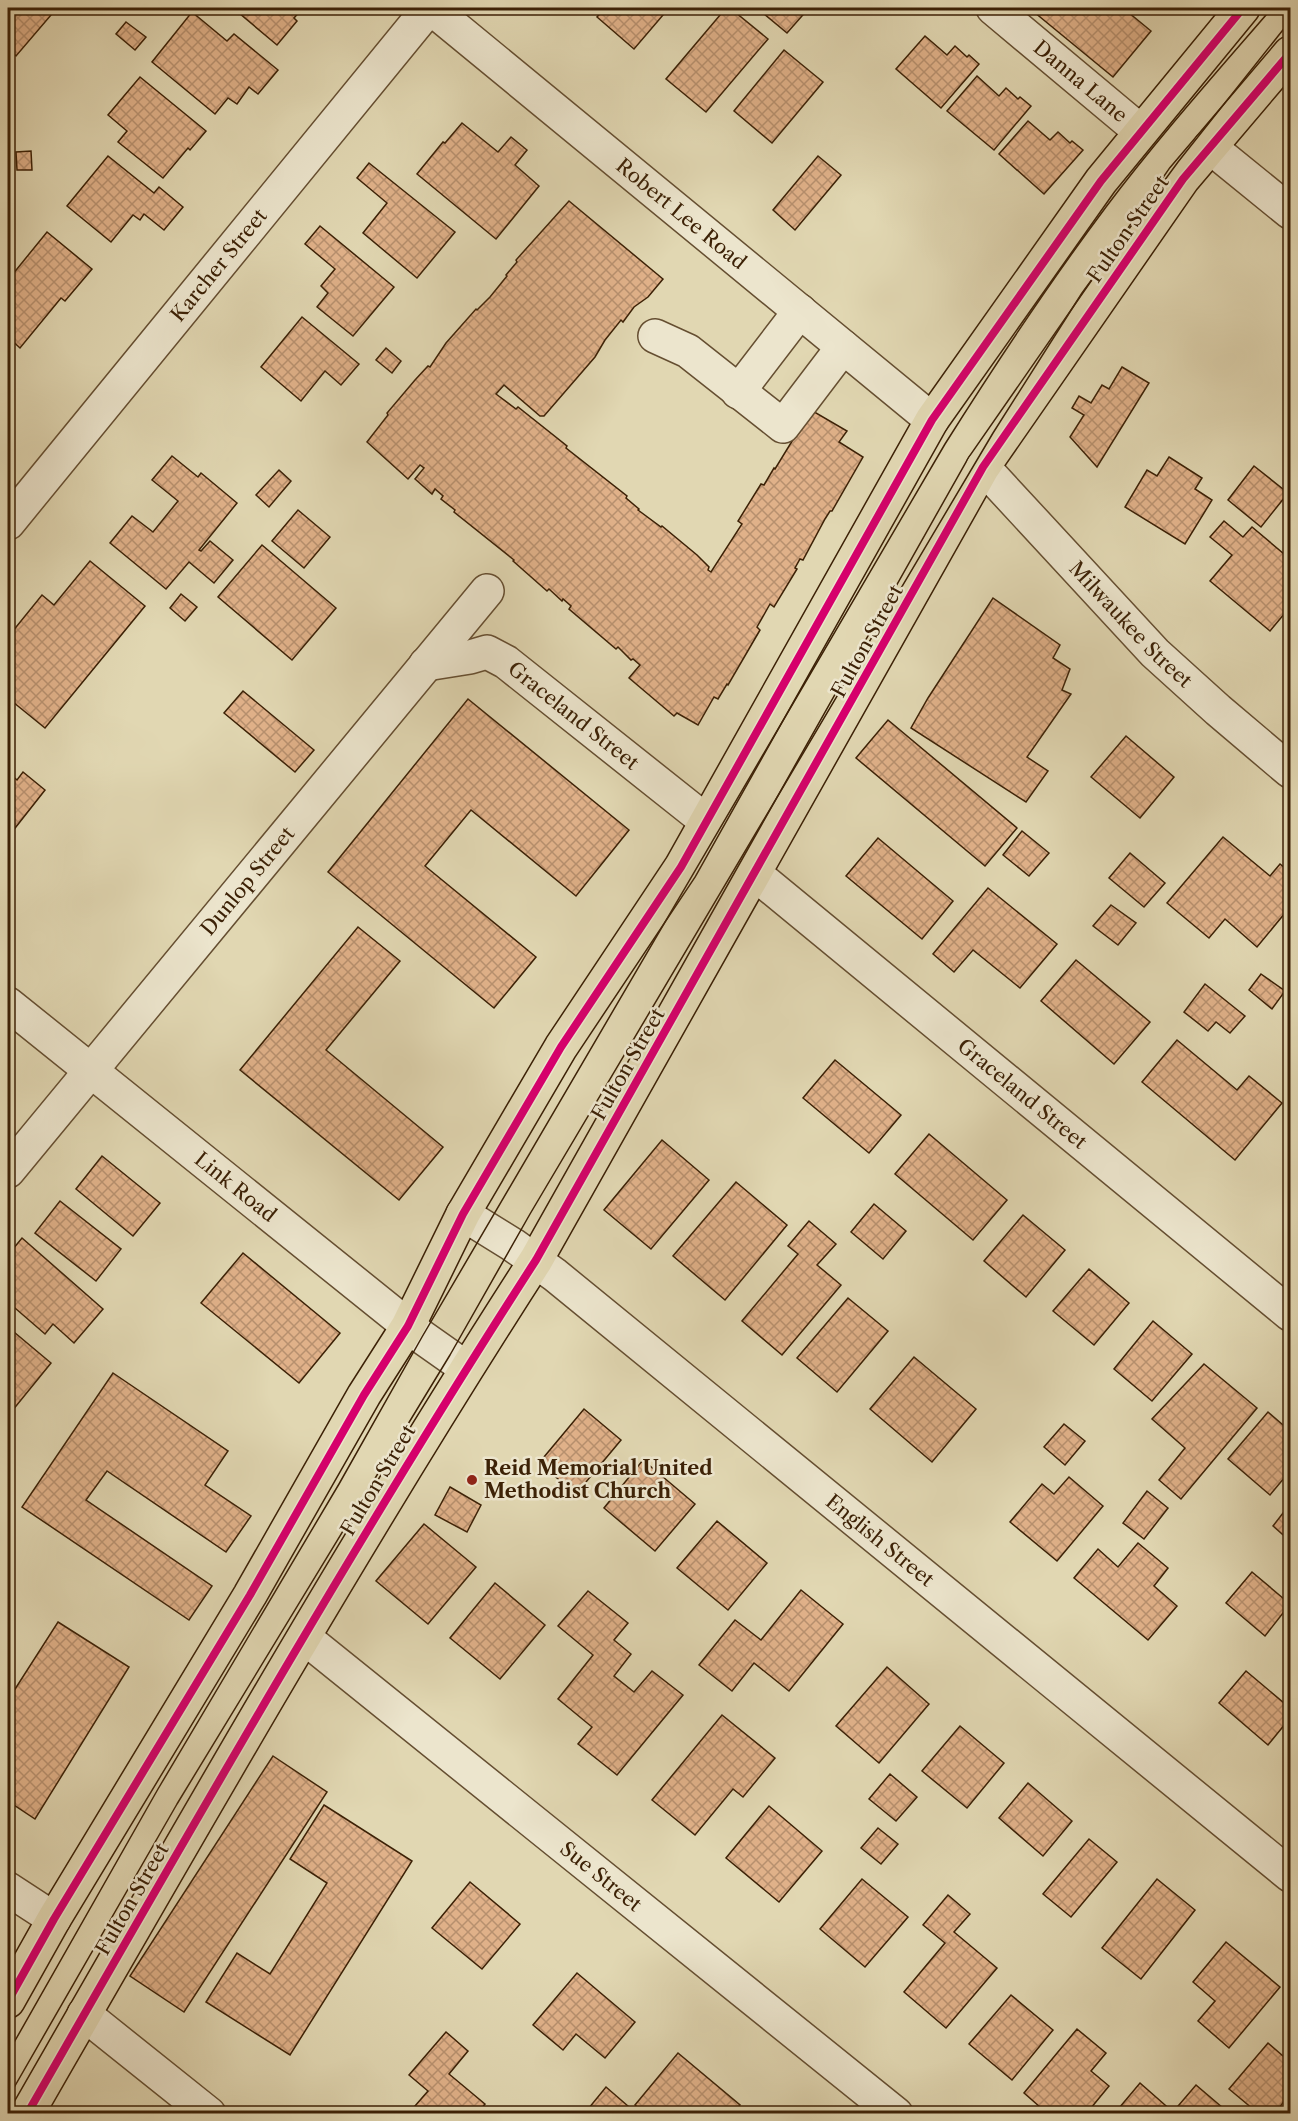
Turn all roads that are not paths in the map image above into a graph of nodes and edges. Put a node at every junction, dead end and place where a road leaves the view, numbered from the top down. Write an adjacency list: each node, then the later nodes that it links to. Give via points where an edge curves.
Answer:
1 (430, 8): 8 (street, Robert Lee Road); 14 (street, Karcher Street)
2 (993, 8): 5 (street, Danna Lane)
3 (1242, 8): 5 (main road)
4 (1290, 53): 6 (main road, Fulton Street)
5 (1140, 131): 12 (main road, via 1101,180)
6 (1210, 147): 7 (street); 13 (main road, Fulton Street, via 1183,179)
7 (1290, 213)
8 (800, 311): 10 (street, Robert Lee Road); 11 (street)
9 (655, 336): 11 (street, via 688,351)
10 (843, 347): 11 (street, via 783,426); 12 (street, Robert Lee Road)
11 (738, 392)
12 (933, 420): 18 (main road)
13 (983, 467): 17 (street, Milwaukee Street, via 1155,653); 19 (main road, Fulton Street)
14 (8, 523)
15 (487, 591): 16 (street, Dunlop Street)
16 (426, 664): 18 (street, Graceland Street, via 487,652 506,662); 21 (street, Dunlop Street)
17 (1290, 771)
18 (706, 821): 23 (main road, via 681,867 561,1047)
19 (755, 874): 24 (main road, Fulton Street); 25 (street, Graceland Street)
20 (8, 1004): 21 (street, Link Road)
21 (89, 1070): 22 (street, Dunlop Street); 26 (street, Link Road)
22 (8, 1171)
23 (464, 1214): 24 (street, English Street); 26 (main road)
24 (536, 1260): 27 (main road, Fulton Street); 29 (street, English Street)
25 (1290, 1314)
26 (408, 1326): 27 (street, Link Road); 31 (main road)
27 (466, 1368): 28 (main road, Fulton Street)
28 (305, 1638): 33 (main road, Fulton Street); 36 (street, Sue Street)
29 (1290, 1875)
30 (8, 1889): 31 (street)
31 (54, 1919): 32 (main road)
32 (8, 2001)
33 (84, 2014): 34 (main road, Fulton Street); 35 (street)
34 (27, 2114)
35 (209, 2114)
36 (896, 2114)

